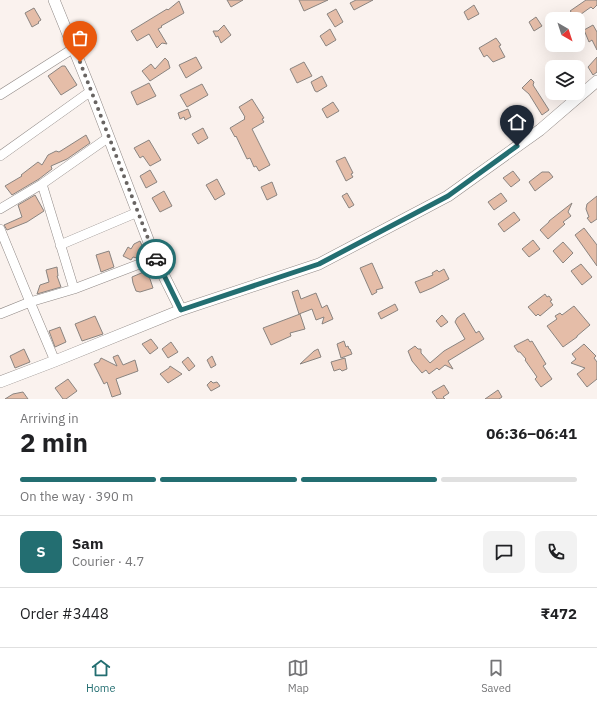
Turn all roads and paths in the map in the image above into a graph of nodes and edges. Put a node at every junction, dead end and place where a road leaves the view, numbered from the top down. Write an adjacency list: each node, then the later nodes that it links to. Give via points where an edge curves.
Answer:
1 (54, 0): 2 (street)
2 (74, 48): 4 (street); 5 (street)
3 (597, 81): 16 (street, via 540,130 448,196 319,264)
4 (92, 91): 6 (street); 7 (street)
5 (0, 95)
6 (109, 137): 8 (street); 10 (street)
7 (0, 156)
8 (42, 184): 9 (street); 12 (street)
9 (0, 209)
10 (138, 212): 12 (street); 13 (street)
11 (0, 229): 15 (street)
12 (60, 245): 14 (street)
13 (155, 258): 14 (street); 16 (street)
14 (74, 289): 15 (street)
15 (30, 302): 17 (street); 18 (street)
16 (181, 310): 18 (street)
17 (0, 314)
18 (55, 361): 19 (street)
19 (0, 382)

